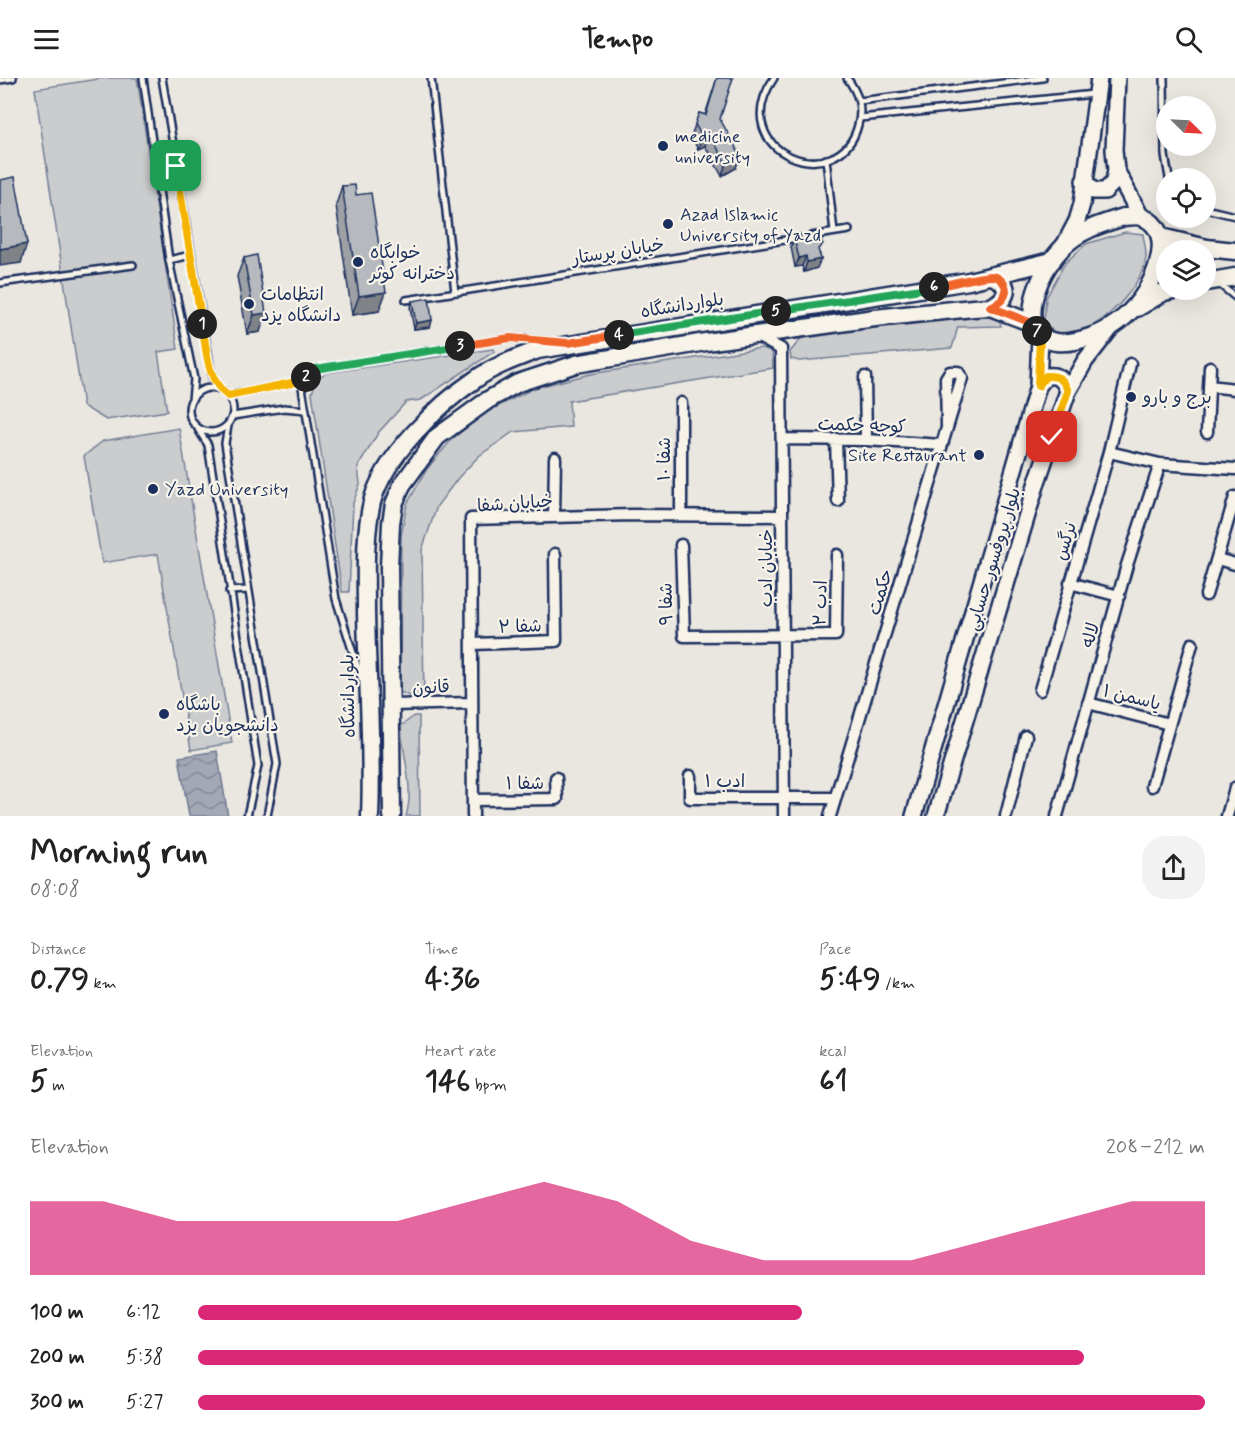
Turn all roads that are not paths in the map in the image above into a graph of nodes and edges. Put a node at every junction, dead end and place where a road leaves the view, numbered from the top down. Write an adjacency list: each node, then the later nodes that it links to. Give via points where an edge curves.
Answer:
1 (13, 78): 11 (lane)
2 (143, 78): 30 (lane)
3 (162, 78): 29 (lane)
4 (430, 78): 38 (lane)
5 (774, 78): 15 (lane, via 760,108 768,139 779,152 794,159)
6 (847, 78): 13 (lane)
7 (1043, 78): 13 (lane)
8 (1100, 78): 12 (main road)
9 (1117, 78): 17 (main road)
10 (1164, 78): 16 (lane)
11 (0, 80)
12 (1099, 94): 14 (lane); 18 (main road)
13 (859, 100): 14 (lane)
14 (860, 118): 15 (lane, via 852,139)
15 (826, 159): 23 (lane)
16 (1167, 168)
17 (1116, 170): 18 (main road, via 1114,182 1105,191 1093,191); 21 (main road)
18 (1084, 181): 26 (main road, via 1077,221)
19 (1216, 211): 20 (lane)
20 (1235, 216)
21 (1141, 217): 24 (main road); 26 (main road, via 1124,217 1097,225)
22 (849, 230): 23 (lane, خیابان پرستار)
23 (834, 232): 38 (lane, خیابان پرستار)
24 (1161, 237): 25 (main road); 43 (main road, via 1160,255 1151,281)
25 (1171, 240)
26 (1064, 247): 31 (main road)
27 (1216, 250): 28 (main road)
28 (1235, 251)
29 (191, 255): 30 (lane); 58 (lane, via 212,377)
30 (170, 260): 61 (lane, via 194,379)
31 (1052, 261): 33 (main road, بلواردانشگاه); 46 (main road, via 1032,305)
32 (133, 265): 36 (lane)
33 (992, 276): 42 (main road, via 1001,280 1006,295); 48 (main road, بلواردانشگاه)
34 (1235, 277): 35 (main road)
35 (1216, 280)
36 (0, 283)
37 (1216, 285): 40 (lane)
38 (455, 292): 41 (lane, خیابان پرستار)
39 (1156, 297): 43 (main road)
40 (1235, 297)
41 (406, 300)
42 (990, 307): 45 (main road); 46 (main road)
43 (1128, 313): 44 (main road)
44 (1114, 325): 46 (main road, via 1069,343 1052,343); 59 (main road, بلوار پروفسور حسابی, via 1085,361)
45 (806, 328): 47 (main road); 49 (street, via 794,333)
46 (1036, 329): 55 (main road, بلوار پروفسور حسابی)
47 (755, 335): 49 (street); 98 (main road, via 545,372 488,400 437,437 418,460 394,504 389,567)
48 (568, 343): 54 (lane, via 510,338 315,369); 95 (main road, بلواردانشگاه, via 538,350 477,378 421,426 381,480 372,502 365,561)
49 (781, 349): 68 (street, خیابان ادب)
50 (1130, 364): 72 (street, نرگس)
51 (1210, 367): 56 (street)
52 (865, 377): 70 (street)
53 (962, 378): 71 (street, حکمت)
54 (301, 381): 60 (lane); 63 (lane)
55 (1038, 386): 59 (main road, via 1046,376 1056,376 1065,382); 116 (main road, بلوار پروفسور حسابی)
56 (1209, 386): 57 (street); 67 (street)
57 (1235, 389)
58 (219, 390): 60 (lane); 61 (lane, via 209,388)
59 (1068, 391): 117 (main road, بلوار پروفسور حسابی)
60 (228, 396): 64 (lane)
61 (192, 400): 66 (lane, via 191,421)
62 (681, 403): 78 (street, شفا ۱۰)
63 (306, 410): 64 (lane, via 285,408); 95 (lane, via 336,599)
64 (233, 416): 65 (lane)
65 (228, 426): 66 (lane, via 208,433); 87 (lane, via 225,443)
66 (198, 429): 88 (lane, via 208,445)
67 (1207, 432)
68 (782, 439): 69 (street, کوچه حکمت); 79 (street, خیابان ادب)
69 (836, 439): 70 (street, کوچه حکمت); 77 (street)
70 (866, 440): 71 (street, کوچه حکمت)
71 (942, 446): 106 (street, حکمت)
72 (1109, 452): 74 (street); 86 (street, نرگس)
73 (555, 458): 80 (street)
74 (1160, 464): 75 (street); 90 (street, لاله)
75 (1235, 469)
76 (1235, 497): 84 (street)
77 (837, 501)
78 (681, 515): 79 (street, خیابان شفا); 80 (street, خیابان شفا)
79 (782, 516): 91 (street, خیابان ادب)
80 (554, 517): 92 (street, خیابان شفا, via 471,519)
81 (681, 545): 91 (street, شفا ۹, via 684,636)
82 (555, 554): 92 (street, شفا ۲, via 556,641)
83 (837, 555): 91 (street, ادب ۲, via 836,635)
84 (1217, 559): 85 (street); 89 (street)
85 (1235, 564)
86 (1070, 583): 90 (street); 94 (street, نرگس)
87 (247, 590): 88 (lane); 110 (lane, via 277,764)
88 (229, 591): 109 (lane, via 258,766)
89 (1206, 595)
90 (1119, 596): 97 (street, لاله)
91 (782, 636): 105 (street, خیابان ادب)
92 (472, 644): 96 (street, خیابان شفا)
93 (1192, 644): 99 (street, یاسمن ۱)
94 (1040, 690)
95 (368, 696): 111 (main road, بلواردانشگاه)
96 (471, 703): 98 (street, قانون); 107 (street, خیابان شفا)
97 (1088, 703): 99 (street, یاسمن ۱); 119 (street, لاله)
98 (392, 705): 112 (main road)
99 (1169, 724): 103 (street, یاسمن ۱)
100 (1026, 736): 118 (street)
101 (690, 776): 105 (street, ادب ۱, via 690,798)
102 (556, 778): 107 (street, شفا ۱, via 557,799)
103 (1152, 786)
104 (1235, 788): 108 (street)
105 (783, 798): 106 (street); 114 (street, خیابان ادب)
106 (835, 798): 115 (street, حکمت)
107 (473, 800): 113 (street, خیابان شفا)
108 (1231, 810)
109 (247, 816)
110 (267, 816)
111 (370, 816)
112 (392, 816)
113 (473, 816)
114 (784, 816)
115 (830, 816)
116 (914, 816)
117 (936, 816)
118 (1006, 816)
119 (1057, 816)

